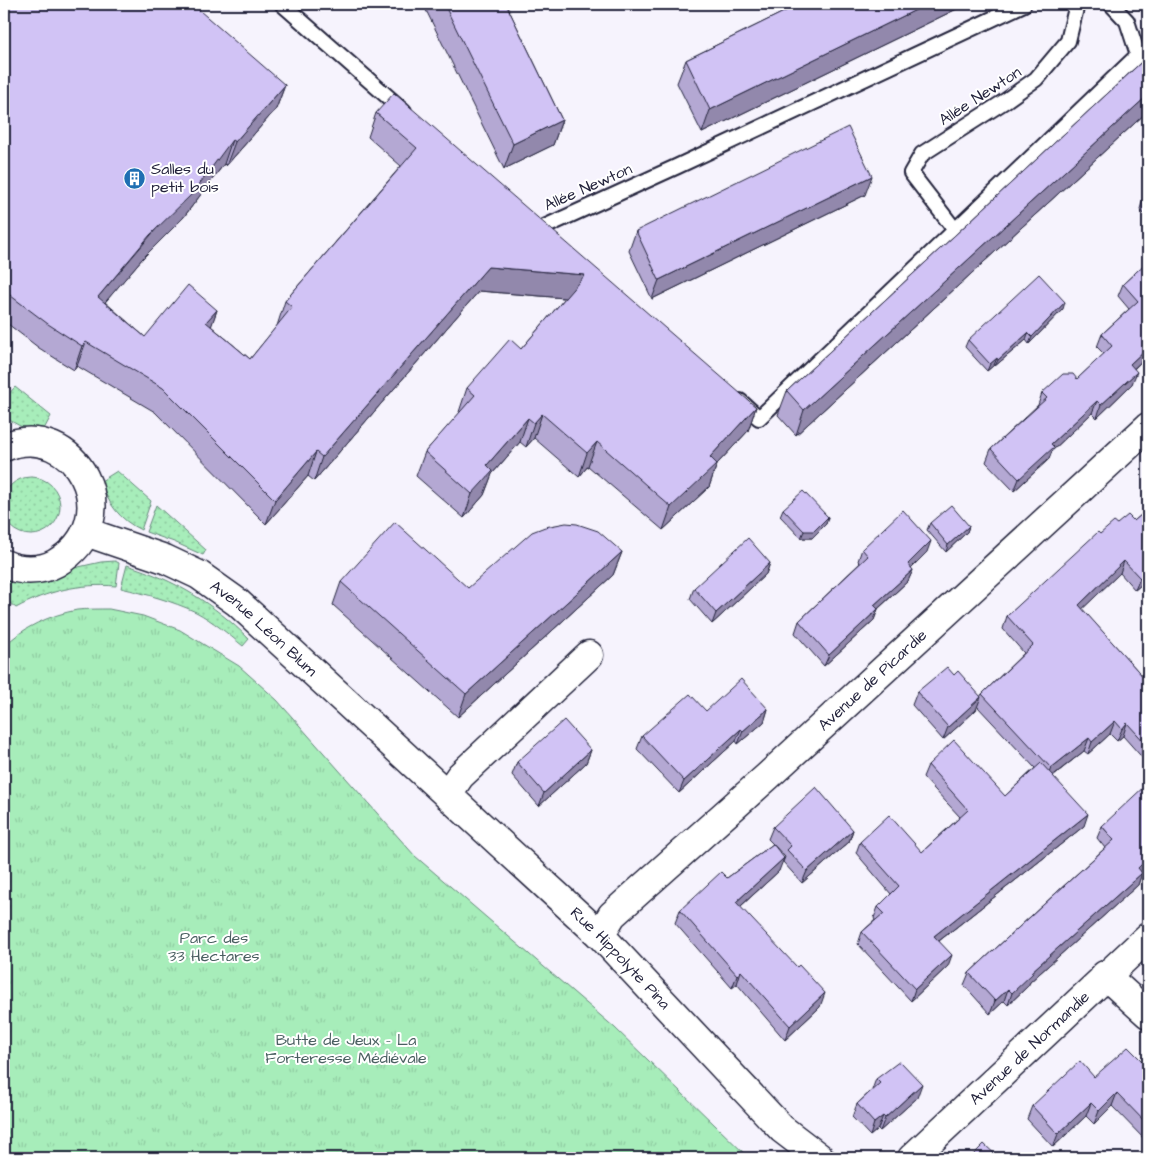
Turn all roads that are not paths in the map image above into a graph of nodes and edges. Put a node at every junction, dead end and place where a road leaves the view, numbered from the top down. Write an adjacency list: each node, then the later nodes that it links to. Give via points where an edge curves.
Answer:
1 (282, 4): 5 (lane)
2 (1024, 4): 7 (lane, Allée Newton, via 678,166 536,226)
3 (1077, 4): 6 (lane, Allée Newton, via 1068,41 1036,79 922,154 911,173)
4 (1111, 4): 6 (lane, via 1127,21 1138,55)
5 (415, 120)
6 (955, 230): 8 (lane, via 759,418)
7 (554, 242)
8 (730, 393)
9 (1148, 427): 16 (street, Avenue de Picardie, via 612,915)
10 (4, 447): 11 (street, via 28,442 46,445 63,452 76,464 91,497 91,515)
11 (86, 532): 12 (street, via 69,555 51,566 32,570); 14 (street, Avenue Léon Blum, via 165,559 199,575 230,597)
12 (4, 564)
13 (588, 655): 15 (street, via 460,776)
14 (414, 765): 15 (street, Rue Hippolyte Pina)
15 (447, 794): 16 (street, Rue Hippolyte Pina)
16 (600, 935): 20 (street, Rue Hippolyte Pina, via 782,1129)
17 (1148, 936): 18 (street, Avenue de Normandie)
18 (1105, 976): 19 (street); 21 (street, Avenue de Normandie)
19 (1148, 1014)
20 (820, 1158)
21 (912, 1158)

